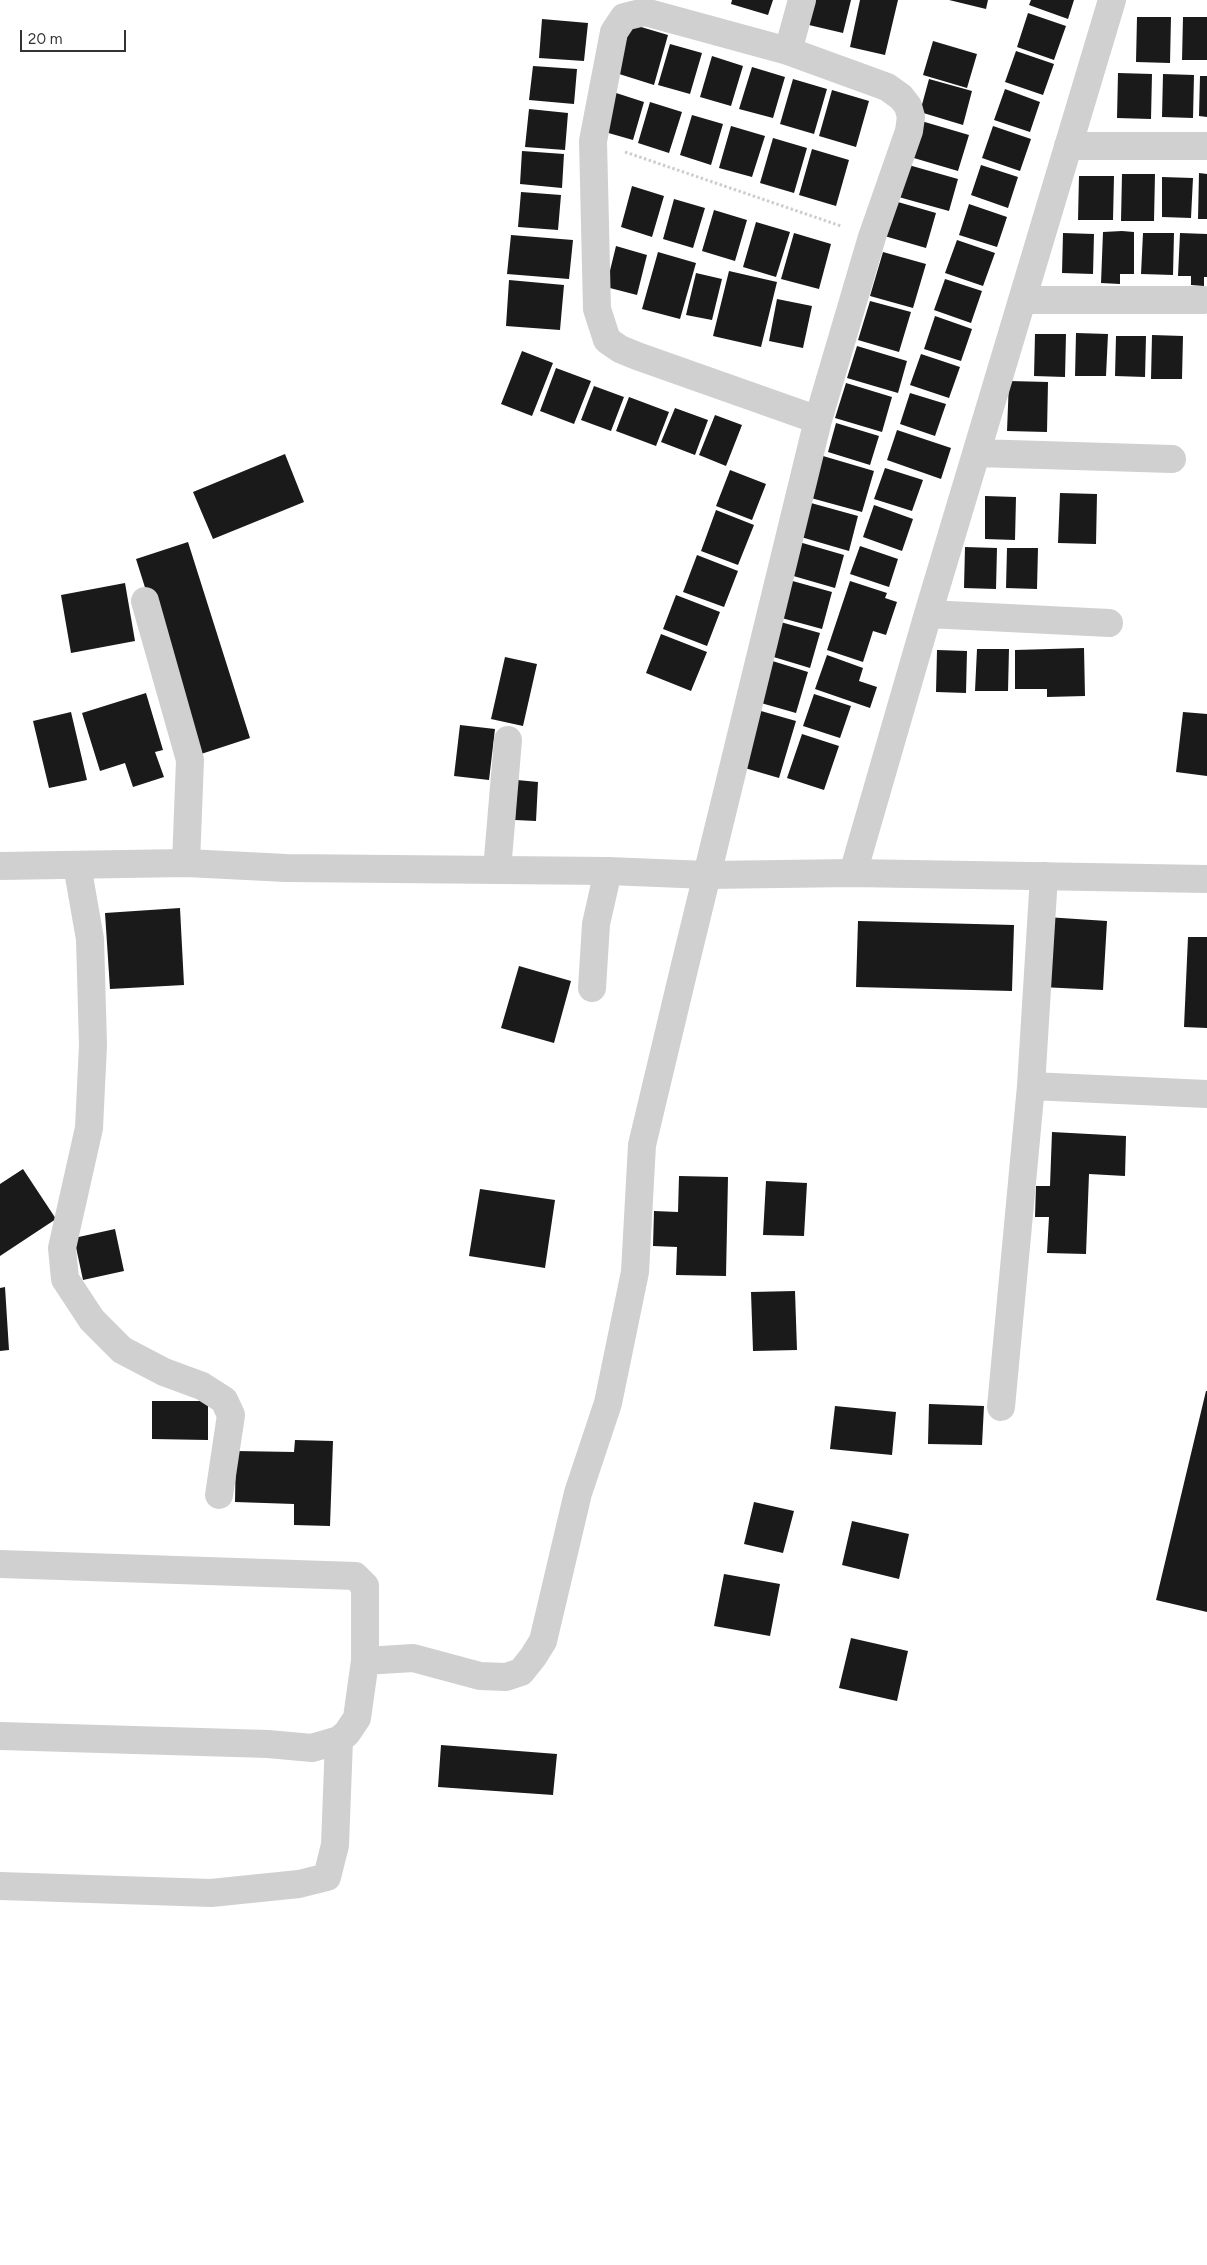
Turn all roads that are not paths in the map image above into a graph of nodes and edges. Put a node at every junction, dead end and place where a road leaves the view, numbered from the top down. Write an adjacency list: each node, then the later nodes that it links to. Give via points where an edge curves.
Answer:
1 (802, 0): 3 (street)
2 (1112, 0): 4 (street)
3 (788, 51): 8 (street, via 887,87 901,97 911,117); 8 (street, via 645,12 624,18 614,32 593,141 597,309 607,340 620,349)
4 (1068, 146): 5 (street); 6 (street)
5 (1207, 146)
6 (1023, 300): 7 (street); 9 (street)
7 (1203, 300)
8 (818, 420): 21 (street)
9 (977, 453): 10 (street); 12 (street)
10 (1172, 459)
11 (145, 601): 15 (street, via 190,760)
12 (928, 614): 13 (street); 20 (street)
13 (1110, 623)
14 (508, 740): 18 (street)
15 (186, 863): 16 (street); 18 (street, via 286,868)
16 (77, 865): 17 (street); 28 (street, via 90,939 93,1045 89,1128 62,1248 65,1279 92,1320 122,1350 164,1372 202,1386 224,1400 231,1415)
17 (0, 866)
18 (497, 870): 19 (street)
19 (608, 871): 21 (street); 24 (street, via 596,924)
20 (853, 873): 21 (street); 22 (street)
21 (707, 875): 30 (street, via 642,1145 635,1272 608,1403 578,1493 543,1641 521,1672 506,1677 480,1676 413,1658)
22 (1044, 876): 23 (street); 25 (street)
23 (1207, 879)
24 (592, 988)
25 (1031, 1086): 26 (street); 27 (street)
26 (1207, 1094)
27 (1001, 1407)
28 (219, 1495)
29 (0, 1564): 30 (street, via 355,1576 365,1586)
30 (365, 1661): 32 (street, via 357,1718)
31 (0, 1736): 32 (street, via 312,1748)
32 (338, 1740): 33 (street, via 335,1845 327,1877 300,1884 211,1893)
33 (0, 1886)

